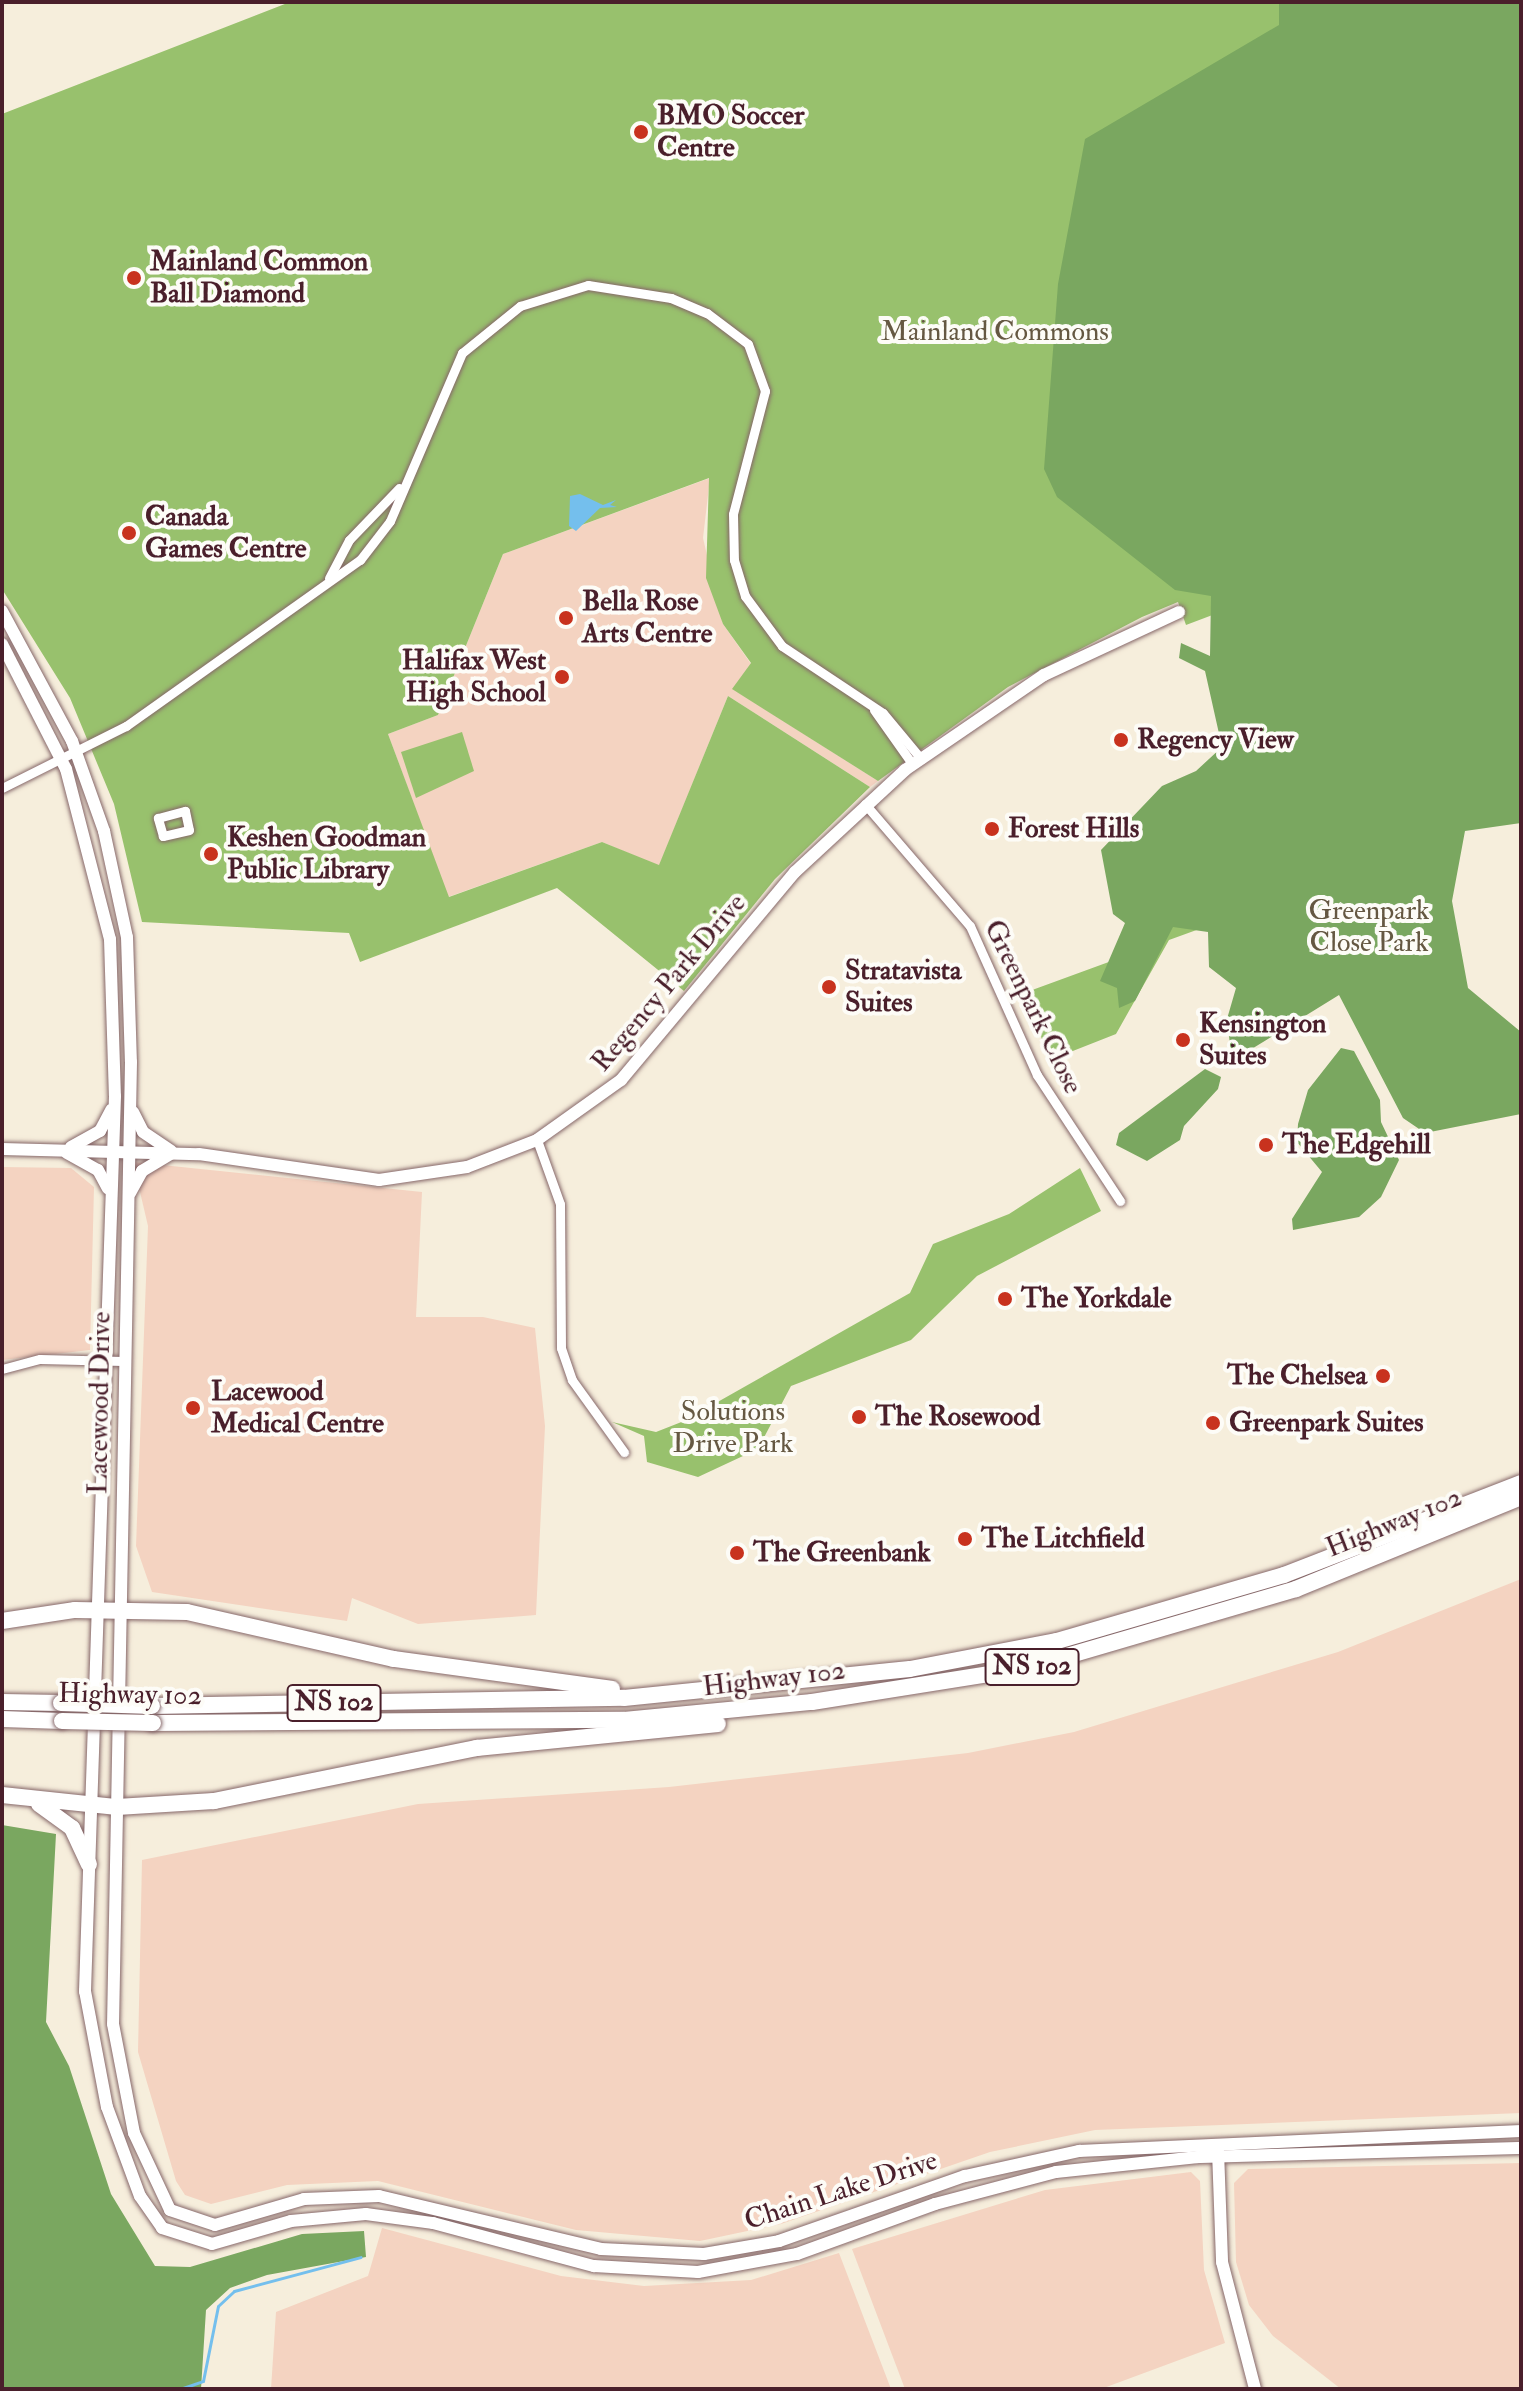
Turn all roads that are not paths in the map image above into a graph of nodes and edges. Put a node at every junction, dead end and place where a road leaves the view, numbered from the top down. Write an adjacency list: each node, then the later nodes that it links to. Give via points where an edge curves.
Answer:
1 (402, 485): 2 (street, via 349,540); 2 (street, via 378,542); 7 (street, via 462,353 520,306 565,289 609,285 707,313 748,344 765,391 733,514 734,560 745,596 782,646 870,704)
2 (329, 578): 6 (street, via 219,667)
3 (2, 611): 6 (street, Lacewood Drive)
4 (1179, 612): 7 (street, Regency Park Drive, via 1044,675)
5 (2, 644): 6 (street, Lacewood Drive)
6 (69, 756): 8 (street); 10 (street, Lacewood Drive, via 110,939); 11 (street, Lacewood Drive, via 104,831 127,937)
7 (917, 762): 9 (street, Regency Park Drive)
8 (2, 788)
9 (865, 804): 12 (street, Regency Park Drive, via 785,883 630,1072); 18 (street, Greenpark Close, via 970,926 1037,1075)
10 (115, 1096): 14 (street, via 100,1131); 15 (street, Lacewood Drive)
11 (131, 1105): 15 (street, Lacewood Drive); 16 (street, via 143,1132)
12 (537, 1140): 16 (street, Regency Park Drive, via 467,1167 379,1180); 23 (street, via 560,1204 561,1348 572,1380)
13 (2, 1149): 14 (street, Regency Park Drive)
14 (61, 1150): 15 (street, Regency Park Drive); 17 (street, via 98,1170)
15 (121, 1151): 16 (street, Regency Park Drive); 17 (street, Lacewood Drive); 19 (street, Lacewood Drive)
16 (174, 1153): 19 (street, via 142,1171)
17 (111, 1199): 20 (street, Lacewood Drive)
18 (1120, 1201)
19 (127, 1203): 21 (street, Lacewood Drive)
20 (107, 1360): 21 (street); 22 (street, via 40,1359); 26 (street, Lacewood Drive)
21 (123, 1361): 27 (street, Lacewood Drive)
22 (2, 1369)
23 (624, 1452)
24 (1521, 1483): 30 (highway, Highway 102 / NS 102, via 1284,1575 1057,1641)
25 (1521, 1497): 29 (highway, Highway 102 / NS 102, via 1451,1532 1296,1589)
26 (98, 1609): 27 (highway); 28 (highway); 36 (street, Lacewood Drive)
27 (122, 1609): 30 (highway, via 226,1617 394,1659 610,1690); 37 (street, Lacewood Drive)
28 (2, 1621)
29 (1026, 1668): 32 (highway, Highway 102 / NS 102, via 812,1702 624,1720); 37 (highway, via 790,1715 477,1748 214,1801)
30 (910, 1669): 32 (highway, Highway 102 / NS 102, via 624,1698)
31 (2, 1702): 32 (highway, Highway 102 / NS 102, bridge, via 61,1703)
32 (153, 1715): 33 (highway, Highway 102 / NS 102, bridge)
33 (2, 1719)
34 (2, 1795): 35 (highway)
35 (31, 1800): 36 (highway); 38 (highway, via 72,1828)
36 (91, 1805): 37 (highway); 38 (street, Lacewood Drive)
37 (117, 1807): 45 (street, Lacewood Drive, via 116,2056 144,2162)
38 (89, 1864): 46 (street, Lacewood Drive, via 85,1991 96,2065 140,2196)
39 (1521, 2131): 40 (street, Chain Lake Drive)
40 (1491, 2133): 41 (street, Chain Lake Drive); 43 (street)
41 (1218, 2140): 44 (street); 45 (street, Chain Lake Drive, via 1011,2164 804,2234 704,2254 589,2247 379,2196 304,2199 215,2225)
42 (1521, 2148): 43 (street, Chain Lake Drive)
43 (1491, 2149): 44 (street, Chain Lake Drive)
44 (1218, 2157): 46 (street, Chain Lake Drive, via 1056,2172 935,2204 797,2254 724,2270 606,2268 433,2223 366,2214 291,2221 212,2244); 47 (street, via 1222,2262)
45 (170, 2210)
46 (174, 2236)
47 (1255, 2389)

